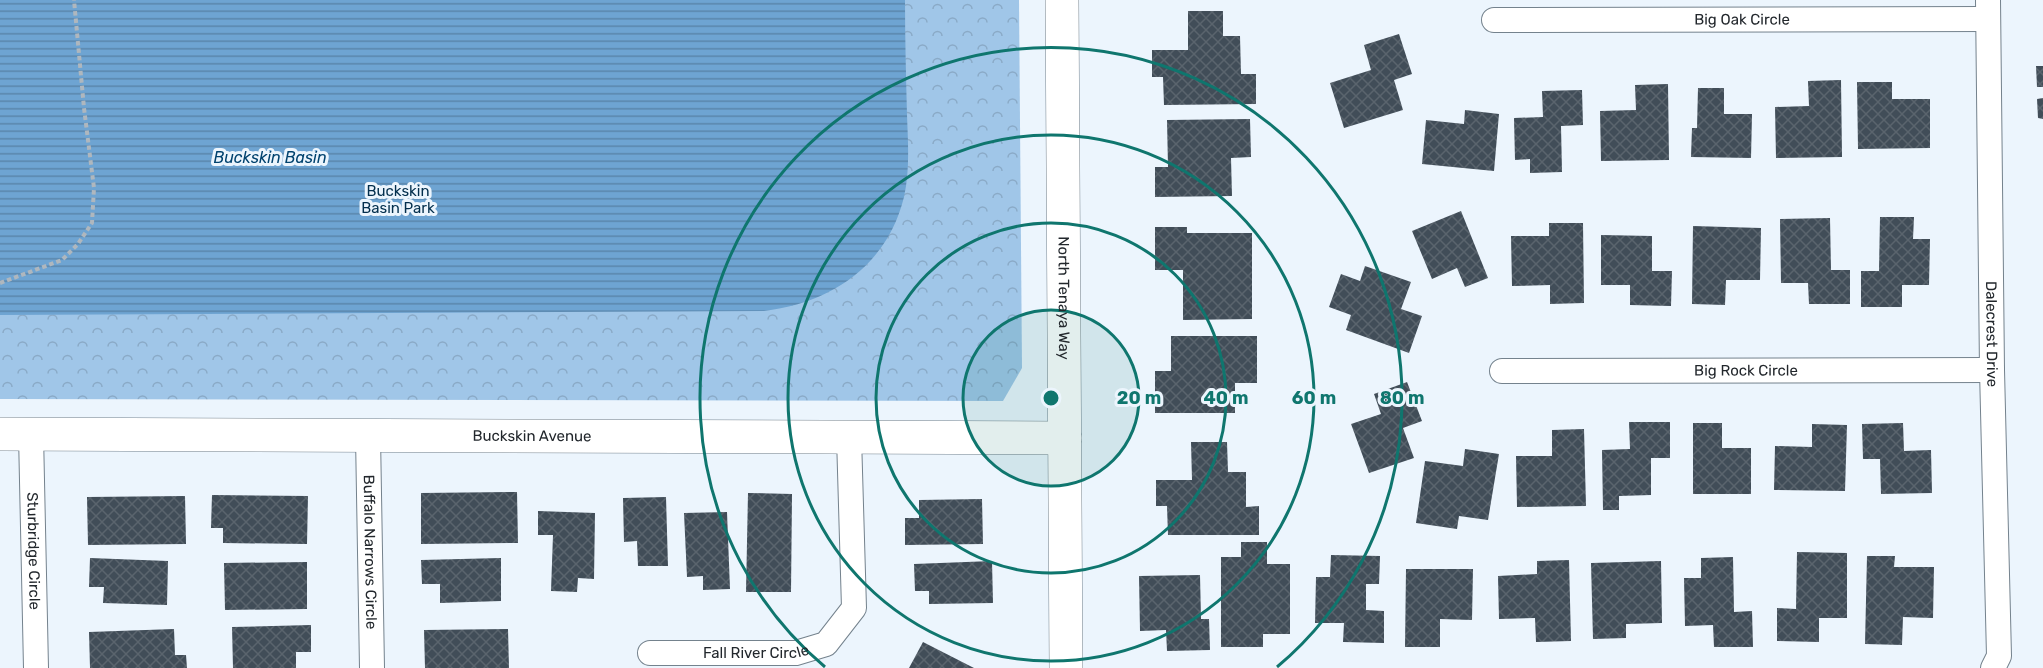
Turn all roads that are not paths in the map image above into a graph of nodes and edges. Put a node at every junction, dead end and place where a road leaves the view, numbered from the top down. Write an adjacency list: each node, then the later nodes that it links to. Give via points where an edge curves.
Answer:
1 (1062, 0): 9 (street, North Tenaya Way)
2 (1988, 9): 3 (street, Big Oak Circle); 4 (street, Dalecrest Drive)
3 (1494, 20)
4 (1992, 370): 5 (street, Big Rock Circle); 14 (street, Dalecrest Drive, via 1999,656)
5 (1502, 371)
6 (15, 434): 7 (street, Buckskin Avenue); 11 (street, Sturbridge Circle)
7 (368, 436): 8 (street, Buckskin Avenue); 12 (street, Buffalo Narrows Circle)
8 (849, 437): 9 (street, Buckskin Avenue); 10 (street, Fall River Circle, via 854,608 826,644 796,654)
9 (1065, 438): 13 (street, North Tenaya Way)
10 (650, 653)
11 (36, 668)
12 (372, 668)
13 (1066, 668)
14 (1993, 668)

